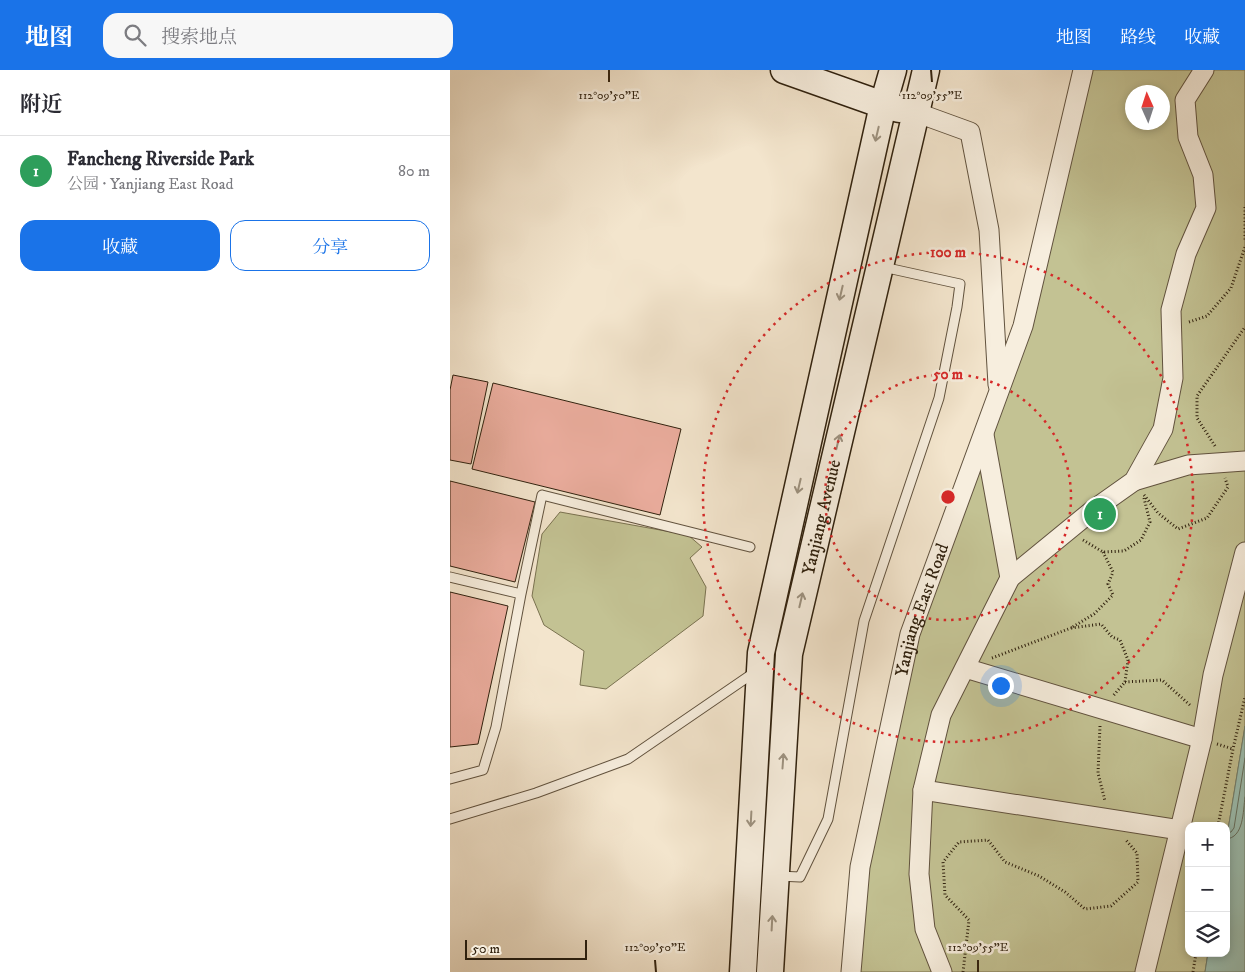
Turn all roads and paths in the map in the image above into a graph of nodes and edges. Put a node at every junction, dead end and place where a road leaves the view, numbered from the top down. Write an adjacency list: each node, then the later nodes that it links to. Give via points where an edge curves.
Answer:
1 (784, 70): 6 (main road)
2 (893, 70): 6 (main road, Yanjiang Avenue)
3 (926, 70): 7 (main road, Yanjiang Avenue)
4 (1084, 70): 13 (street, Yanjiang East Road, via 1023,326)
5 (1204, 70): 12 (street, via 1185,100 1188,137 1204,175 1206,208 1186,254 1171,310)
6 (883, 105): 7 (main road); 25 (main road, Yanjiang Avenue, one-way to 25)
7 (914, 112): 11 (main road, Yanjiang Avenue); 13 (street, via 970,132 989,230)
8 (1245, 207): 9 (path)
9 (1245, 242)
10 (1245, 248): 12 (path, via 1231,288 1207,316)
11 (879, 266): 37 (main road, Yanjiang Avenue, one-way to 11, via 789,654); 37 (lane, via 960,284 957,307 938,398 864,620 828,819 800,877)
12 (1171, 328): 16 (street, via 1173,378 1163,429)
13 (998, 394): 14 (street, Yanjiang East Road)
14 (984, 434): 22 (street); 41 (street, Yanjiang East Road, via 910,634 860,867)
15 (1245, 461): 16 (street, via 1188,465)
16 (1134, 481): 17 (street); 19 (path, via 1144,495 1150,522 1136,544 1124,551)
17 (1068, 531): 19 (path); 22 (street)
18 (750, 547): 23 (lane, via 542,495)
19 (1103, 552): 24 (path, via 1113,572 1108,584 1113,595 1094,614)
20 (1245, 552): 30 (street, via 1214,675)
21 (450, 577): 23 (lane)
22 (1010, 578): 26 (street)
23 (520, 594): 31 (lane, via 496,727 483,770)
24 (1071, 628): 26 (path); 27 (path, via 1100,624 1112,637 1120,640 1128,660)
25 (760, 668): 33 (lane, via 628,759 536,793); 39 (main road, Yanjiang Avenue, one-way to 39)
26 (965, 668): 29 (street); 32 (street, via 941,715)
27 (1125, 682): 29 (path); 30 (path, via 1162,680 1195,710)
28 (1245, 697): 35 (path)
29 (1102, 708): 30 (street); 34 (path, via 1098,773)
30 (1202, 739): 36 (street)
31 (450, 779)
32 (923, 790): 34 (street); 42 (street, via 918,874 925,929)
33 (450, 819)
34 (1110, 820): 36 (street); 43 (path, via 1137,853 1138,882 1111,906 1085,909 1039,876 1005,862 988,840 959,842 943,862 945,895 969,920)
35 (1219, 822)
36 (1180, 830): 44 (street)
37 (775, 876): 40 (main road, Yanjiang Avenue, one-way to 37)
38 (1195, 957): 45 (path)
39 (743, 972)
40 (770, 972)
41 (851, 972)
42 (942, 972)
43 (963, 972)
44 (1145, 972)
45 (1193, 972)

